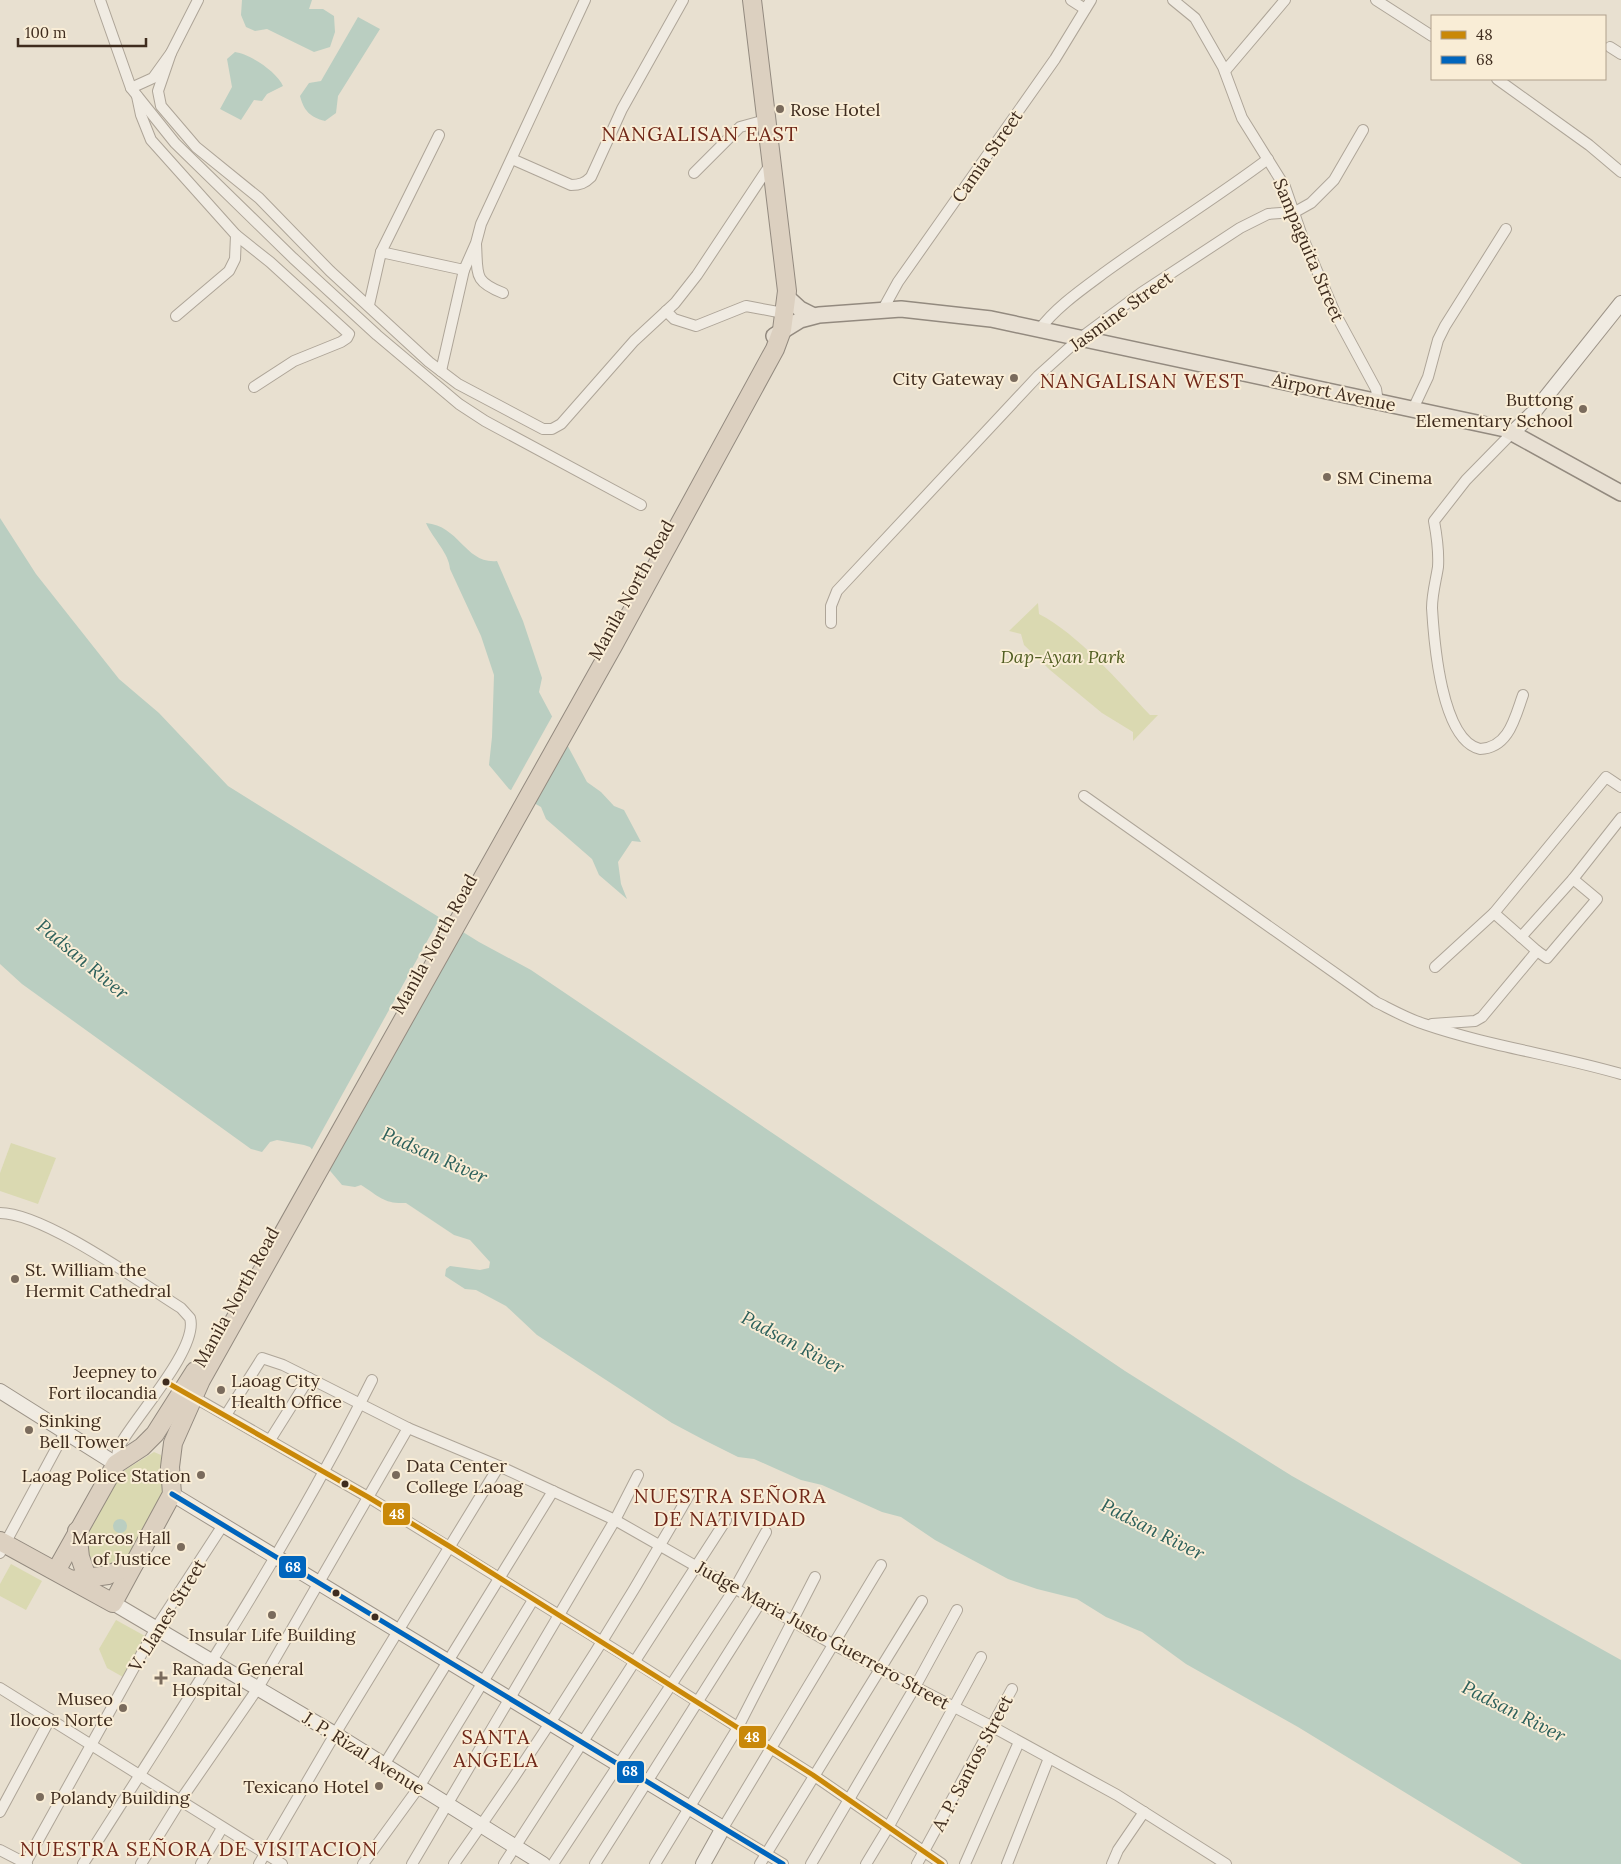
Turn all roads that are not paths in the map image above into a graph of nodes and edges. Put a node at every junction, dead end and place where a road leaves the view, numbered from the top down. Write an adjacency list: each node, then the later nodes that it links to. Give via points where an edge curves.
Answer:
1 (100, 0): 17 (street)
2 (198, 0): 13 (street)
3 (585, 0): 21 (street)
4 (683, 0): 21 (street, via 636,82 602,156 586,182 571,185)
5 (752, 0): 18 (highway, Manila North Road)
6 (1071, 0): 10 (street)
7 (1173, 0): 15 (street, Sampaguita Street, via 1195,18)
8 (1285, 0): 15 (street)
9 (1376, 0): 11 (street)
10 (1088, 4): 36 (street, Camia Street, via 1055,59 898,282)
11 (1431, 35)
12 (1610, 47): 14 (street)
13 (171, 53): 17 (street, via 153,78); 35 (street, via 158,92 160,106 196,147 259,198)
14 (1621, 54)
15 (1225, 71): 22 (street, Sampaguita Street, via 1242,118)
16 (1498, 80): 24 (street)
17 (134, 91): 28 (street, via 151,140); 50 (street, via 176,143 293,258 376,335 459,404)
18 (766, 120): 23 (highway, Manila North Road); 25 (street, via 740,127)
19 (1363, 130): 26 (street, via 1334,180)
20 (439, 135): 30 (street)
21 (512, 159): 29 (street, via 481,224)
22 (1268, 159): 26 (street, Sampaguita Street); 41 (street, via 1077,293)
23 (772, 161): 33 (highway, Manila North Road); 37 (street, via 697,275)
24 (1621, 172)
25 (694, 173)
26 (1295, 212): 43 (street, Jasmine Street, via 1268,214 1254,220 1141,293); 46 (street, Sampaguita Street, via 1336,315 1376,389)
27 (1506, 229): 47 (street, via 1445,326)
28 (236, 235): 39 (street, via 235,259 229,271); 45 (street, via 348,334 341,342 294,361)
29 (476, 244): 31 (street); 32 (street, via 478,276 485,286)
30 (380, 252): 31 (street); 35 (street)
31 (464, 270): 44 (street)
32 (504, 293)
33 (783, 299): 37 (street, via 746,306 696,326 674,319); 40 (main road); 42 (highway, Manila North Road)
34 (1621, 303): 48 (main road, via 1534,412)
35 (369, 305): 44 (street)
36 (882, 311): 38 (main road, Airport Avenue); 41 (main road, Airport Avenue, via 945,312)
37 (666, 312): 44 (street, via 634,341 561,424 552,429 543,429 458,384)
38 (855, 314): 40 (main road, Airport Avenue); 40 (main road, Airport Avenue)
39 (176, 316)
40 (811, 318): 42 (main road, Airport Avenue)
41 (1039, 330): 43 (main road, Airport Avenue)
42 (777, 339): 64 (highway, Manila North Road)
43 (1079, 339): 46 (main road, Airport Avenue); 51 (street, Jasmine Street, via 1038,376 837,591 831,606)
44 (441, 371)
45 (254, 387)
46 (1378, 402): 47 (main road, Airport Avenue)
47 (1413, 409): 48 (main road, Airport Avenue)
48 (1512, 432): 49 (main road, Airport Avenue); 52 (street, via 1466,480 1434,521 1439,554 1432,607 1443,694 1463,740 1480,749 1500,742 1510,729)
49 (1621, 493)
50 (641, 505)
51 (831, 623)
52 (1523, 695)
53 (1621, 787): 57 (street, via 1606,777)
54 (1084, 796): 61 (street, via 1376,1002)
55 (1621, 818): 56 (street)
56 (1573, 878): 58 (street); 59 (street, via 1597,899 1547,958)
57 (1494, 913): 58 (street); 60 (street)
58 (1521, 937): 59 (street)
59 (1537, 950): 61 (street, via 1475,1022)
60 (1435, 967)
61 (1422, 1024): 62 (street)
62 (1621, 1074)
63 (0, 1213): 67 (street, via 34,1220 90,1251 189,1315 192,1322 189,1338)
64 (225, 1327): 76 (highway, Manila North Road, via 160,1428 142,1447); 82 (highway, Manila North Road, via 176,1432 170,1467)
65 (308, 1378): 71 (street, Judge Maria Justo Guerrero Street); 72 (street, Judge Maria Justo Guerrero Street, via 263,1357); 75 (street)
66 (372, 1380): 71 (street)
67 (165, 1381): 68 (street); 76 (street, via 119,1447)
68 (181, 1390)
69 (0, 1391): 74 (main road)
70 (199, 1400): 72 (street)
71 (360, 1405): 73 (street, Judge Maria Justo Guerrero Street); 78 (street)
72 (226, 1415): 75 (street)
73 (408, 1428): 77 (street, Judge Maria Justo Guerrero Street); 83 (street)
74 (65, 1432): 76 (main road); 89 (street)
75 (270, 1440): 78 (street)
76 (116, 1464): 87 (highway, Manila North Road)
77 (499, 1466): 80 (street, Judge Maria Justo Guerrero Street); 91 (street)
78 (324, 1472): 83 (street); 92 (street)
79 (638, 1475): 84 (street)
80 (553, 1491): 84 (street, Judge Maria Justo Guerrero Street); 98 (street)
81 (690, 1493): 90 (street)
82 (172, 1494): 86 (main road); 93 (highway)
83 (368, 1497): 91 (street); 100 (street)
84 (614, 1520): 90 (street, Judge Maria Justo Guerrero Street); 107 (street)
85 (726, 1520): 94 (street)
86 (223, 1525): 92 (main road); 109 (street, V. Llanes Street)
87 (77, 1531): 96 (highway, Manila North Road); 99 (highway)
88 (766, 1532): 101 (street)
89 (2, 1545): 96 (highway, J. P. Rizal Avenue)
90 (661, 1545): 94 (street, Judge Maria Justo Guerrero Street); 111 (street)
91 (449, 1546): 98 (street); 110 (street)
92 (275, 1557): 100 (main road); 115 (street)
93 (134, 1564): 99 (highway); 104 (highway)
94 (697, 1566): 101 (street, Judge Maria Justo Guerrero Street); 116 (street)
95 (881, 1566): 112 (street)
96 (56, 1571): 99 (highway, J. P. Rizal Avenue)
97 (815, 1577): 108 (street)
98 (500, 1578): 102 (street); 114 (street)
99 (83, 1583): 104 (highway, J. P. Rizal Avenue)
100 (318, 1583): 110 (main road); 122 (street)
101 (735, 1588): 105 (street, Judge Maria Justo Guerrero Street); 119 (street)
102 (533, 1600): 107 (street); 118 (street)
103 (922, 1601): 117 (street)
104 (113, 1603): 109 (main road, J. P. Rizal Avenue)
105 (760, 1603): 108 (street, Judge Maria Justo Guerrero Street); 125 (street)
106 (957, 1610): 120 (street)
107 (559, 1615): 111 (street); 124 (street)
108 (792, 1621): 112 (street, Judge Maria Justo Guerrero Street); 130 (street)
109 (156, 1628): 115 (main road, J. P. Rizal Avenue); 134 (street, V. Llanes Street)
110 (398, 1631): 114 (main road); 131 (street)
111 (602, 1642): 116 (street); 128 (street)
112 (834, 1645): 117 (street, Judge Maria Justo Guerrero Street); 135 (street)
113 (981, 1657): 126 (street)
114 (449, 1661): 118 (main road); 137 (street)
115 (212, 1662): 122 (main road, J. P. Rizal Avenue); 139 (street)
116 (635, 1662): 119 (street); 133 (street)
117 (878, 1668): 120 (street, Judge Maria Justo Guerrero Street); 140 (street)
118 (483, 1681): 124 (main road); 142 (street)
119 (671, 1686): 125 (street); 138 (street)
120 (915, 1687): 126 (street, Judge Maria Justo Guerrero Street); 143 (street)
121 (0, 1688): 127 (street)
122 (258, 1688): 131 (main road, J. P. Rizal Avenue); 144 (street)
123 (1012, 1689): 129 (street, A. P. Santos Street)
124 (509, 1697): 128 (main road); 145 (street)
125 (697, 1703): 130 (street); 141 (street)
126 (953, 1707): 129 (street, Judge Maria Justo Guerrero Street); 150 (street)
127 (50, 1719): 134 (street); 147 (street)
128 (552, 1723): 133 (main road); 149 (street)
129 (991, 1726): 132 (street, Judge Maria Justo Guerrero Street); 155 (street, A. P. Santos Street)
130 (737, 1728): 135 (street); 146 (street)
131 (335, 1734): 137 (main road, J. P. Rizal Avenue); 156 (street)
132 (1019, 1742): 136 (street, Judge Maria Justo Guerrero Street); 179 (street)
133 (583, 1743): 138 (main road); 153 (street)
134 (91, 1744): 139 (street); 158 (street, V. Llanes Street)
135 (771, 1749): 140 (street); 152 (street)
136 (1049, 1758): 148 (street, Judge Maria Justo Guerrero Street); 180 (street)
137 (384, 1765): 142 (main road, J. P. Rizal Avenue)
138 (618, 1765): 141 (main road); 169 (street)
139 (140, 1774): 144 (street); 159 (street)
140 (813, 1775): 143 (street); 157 (street)
141 (647, 1783): 146 (main road); 170 (street)
142 (419, 1787): 145 (main road, J. P. Rizal Avenue); 164 (street)
143 (850, 1799): 150 (street); 175 (street)
144 (180, 1801): 151 (street); 160 (street)
145 (448, 1804): 149 (main road, J. P. Rizal Avenue); 165 (street)
146 (690, 1809): 152 (main road); 171 (street)
147 (0, 1812)
148 (1144, 1812): 181 (street); 182 (street, Judge Maria Justo Guerrero Street)
149 (481, 1826): 153 (main road, J. P. Rizal Avenue); 166 (street)
150 (889, 1826): 155 (street); 176 (street)
151 (222, 1828): 156 (street); 161 (street)
152 (724, 1828): 157 (street); 172 (main road)
153 (515, 1847): 167 (street); 168 (main road, J. P. Rizal Avenue)
154 (0, 1850): 158 (street)
155 (924, 1852): 177 (street, A. P. Santos Street); 178 (street)
156 (265, 1854): 162 (street); 163 (street)
157 (766, 1854): 173 (street); 174 (street)
158 (26, 1864)
159 (83, 1864)
160 (141, 1864)
161 (201, 1864)
162 (259, 1864)
163 (282, 1864)
164 (363, 1864)
165 (412, 1864)
166 (454, 1864)
167 (504, 1864)
168 (543, 1864)
169 (553, 1864)
170 (595, 1864)
171 (655, 1864)
172 (703, 1864)
173 (760, 1864)
174 (783, 1864)
175 (811, 1864)
176 (866, 1864)
177 (917, 1864)
178 (942, 1864)
179 (965, 1864)
180 (1008, 1864)
181 (1112, 1864)
182 (1226, 1864)

